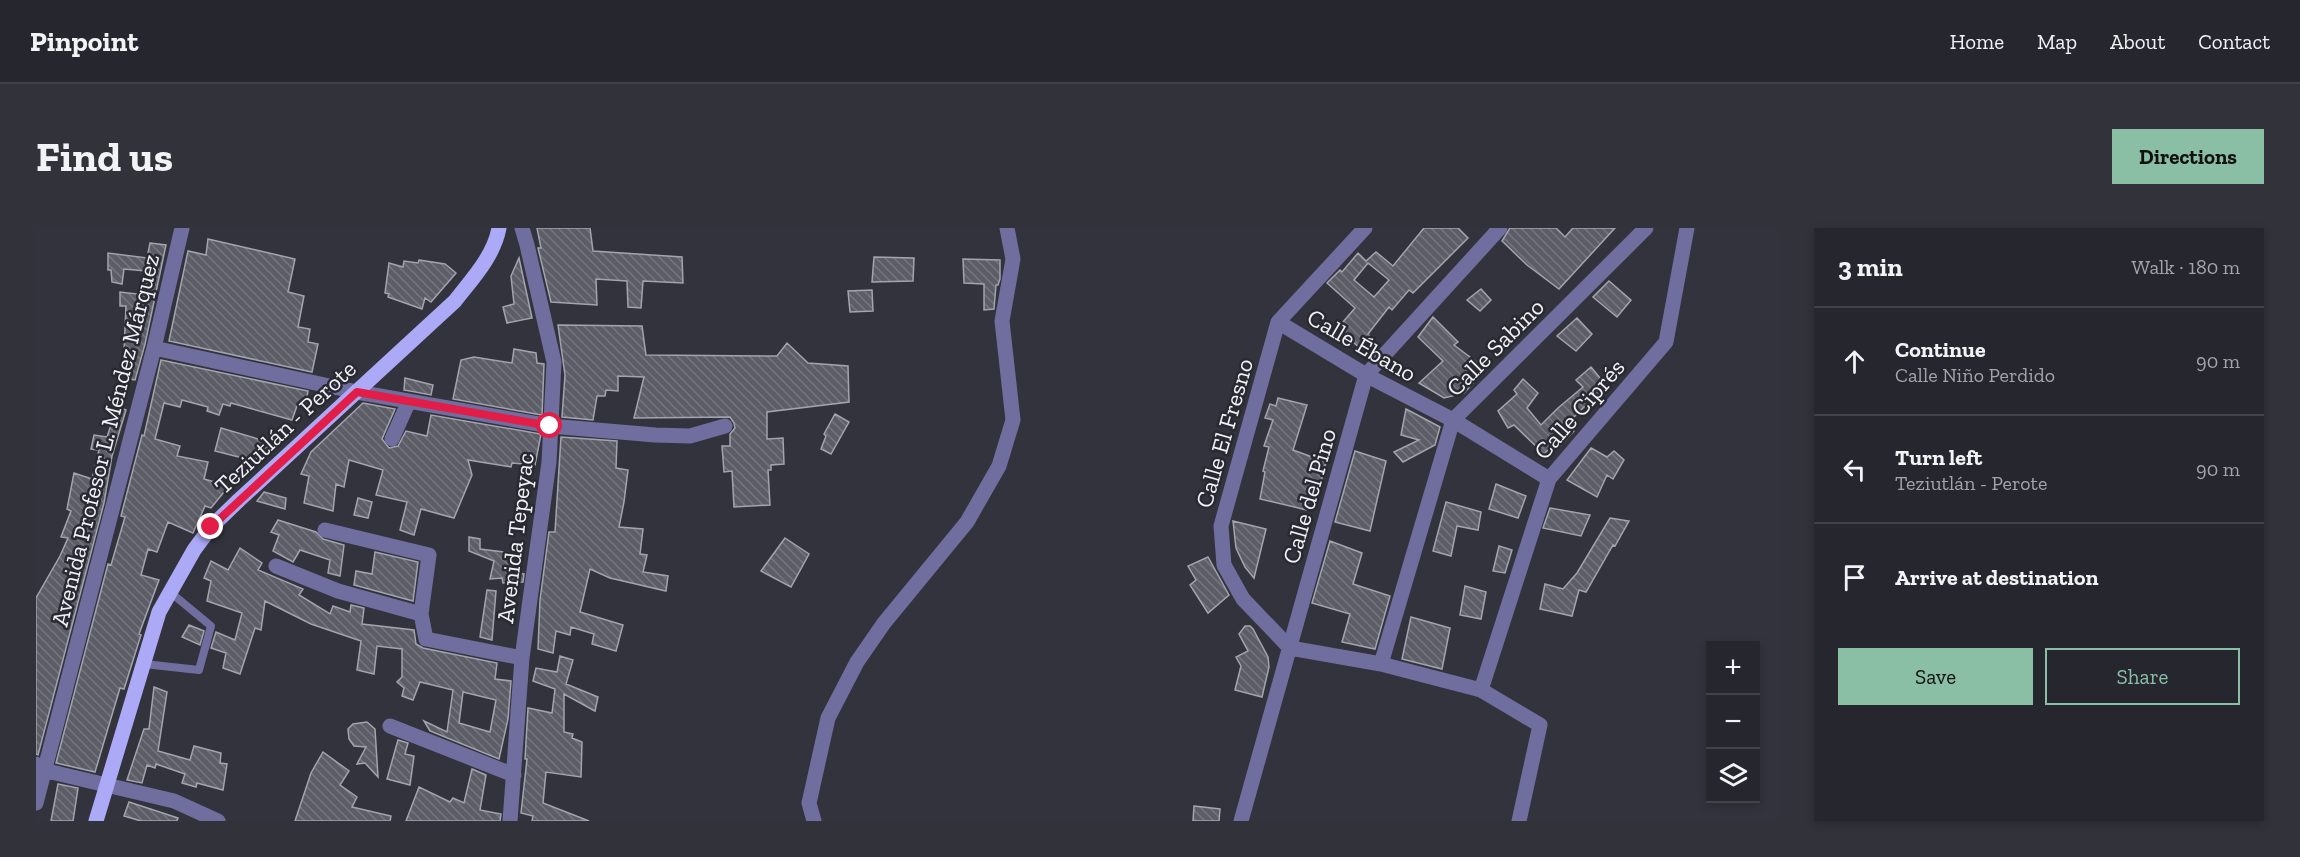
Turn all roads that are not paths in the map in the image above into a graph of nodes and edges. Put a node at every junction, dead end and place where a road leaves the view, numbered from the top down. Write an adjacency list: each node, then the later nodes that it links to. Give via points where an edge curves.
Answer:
1 (182, 228): 10 (street, Avenida Profesor L. Méndez Márquez)
2 (499, 228): 12 (main road, Teziutlán - Perote, via 484,263 454,301)
3 (522, 228): 15 (street, Avenida Tepeyac, via 554,362)
4 (1007, 228): 36 (street, via 1013,259 1002,321 1013,420 999,466 967,522 857,662 828,718 809,803)
5 (1365, 228): 9 (street, Calle El Fresno)
6 (1500, 228): 11 (street, Calle del Pino)
7 (1647, 228): 14 (street, Calle Sabino)
8 (1687, 228): 18 (street, Calle Ciprés, via 1666,342)
9 (1278, 322): 11 (street, Calle Ébano); 23 (street, Calle El Fresno, via 1221,526 1224,565 1243,599)
10 (154, 348): 12 (street); 29 (street, Avenida Profesor L. Méndez Márquez)
11 (1366, 375): 14 (street, Calle Ébano); 23 (street, Calle del Pino)
12 (357, 392): 13 (street); 21 (main road, Teziutlán - Perote, via 211,527)
13 (409, 401): 15 (street); 17 (street)
14 (1453, 420): 18 (street, Calle Ébano); 26 (street, Calle Sabino)
15 (550, 426): 16 (street, via 690,436); 24 (street, Avenida Tepeyac, via 549,462)
16 (725, 426)
17 (392, 439)
18 (1549, 478): 27 (street, Calle Ciprés)
19 (325, 530): 22 (street, via 429,555)
20 (276, 566): 22 (street, via 338,591)
21 (170, 592): 25 (main road, Teziutlán - Perote, via 159,612); 25 (lane, via 211,626 199,670)
22 (422, 614): 24 (street, via 426,639)
23 (1290, 648): 26 (street); 37 (street, Calle del Pino)
24 (522, 658): 30 (street, Avenida Tepeyac)
25 (144, 664): 31 (main road, Teziutlán - Perote)
26 (1381, 664): 27 (street)
27 (1481, 690): 38 (street, via 1540,726)
28 (390, 726): 30 (street)
29 (40, 767): 31 (street); 32 (street, Avenida Profesor L. Méndez Márquez)
30 (514, 775): 35 (street, Avenida Tepeyac)
31 (107, 786): 33 (main road, Teziutlán - Perote); 34 (street, via 174,801)
32 (36, 803)
33 (96, 821)
34 (218, 821)
35 (510, 821)
36 (814, 821)
37 (1241, 821)
38 (1520, 821)

